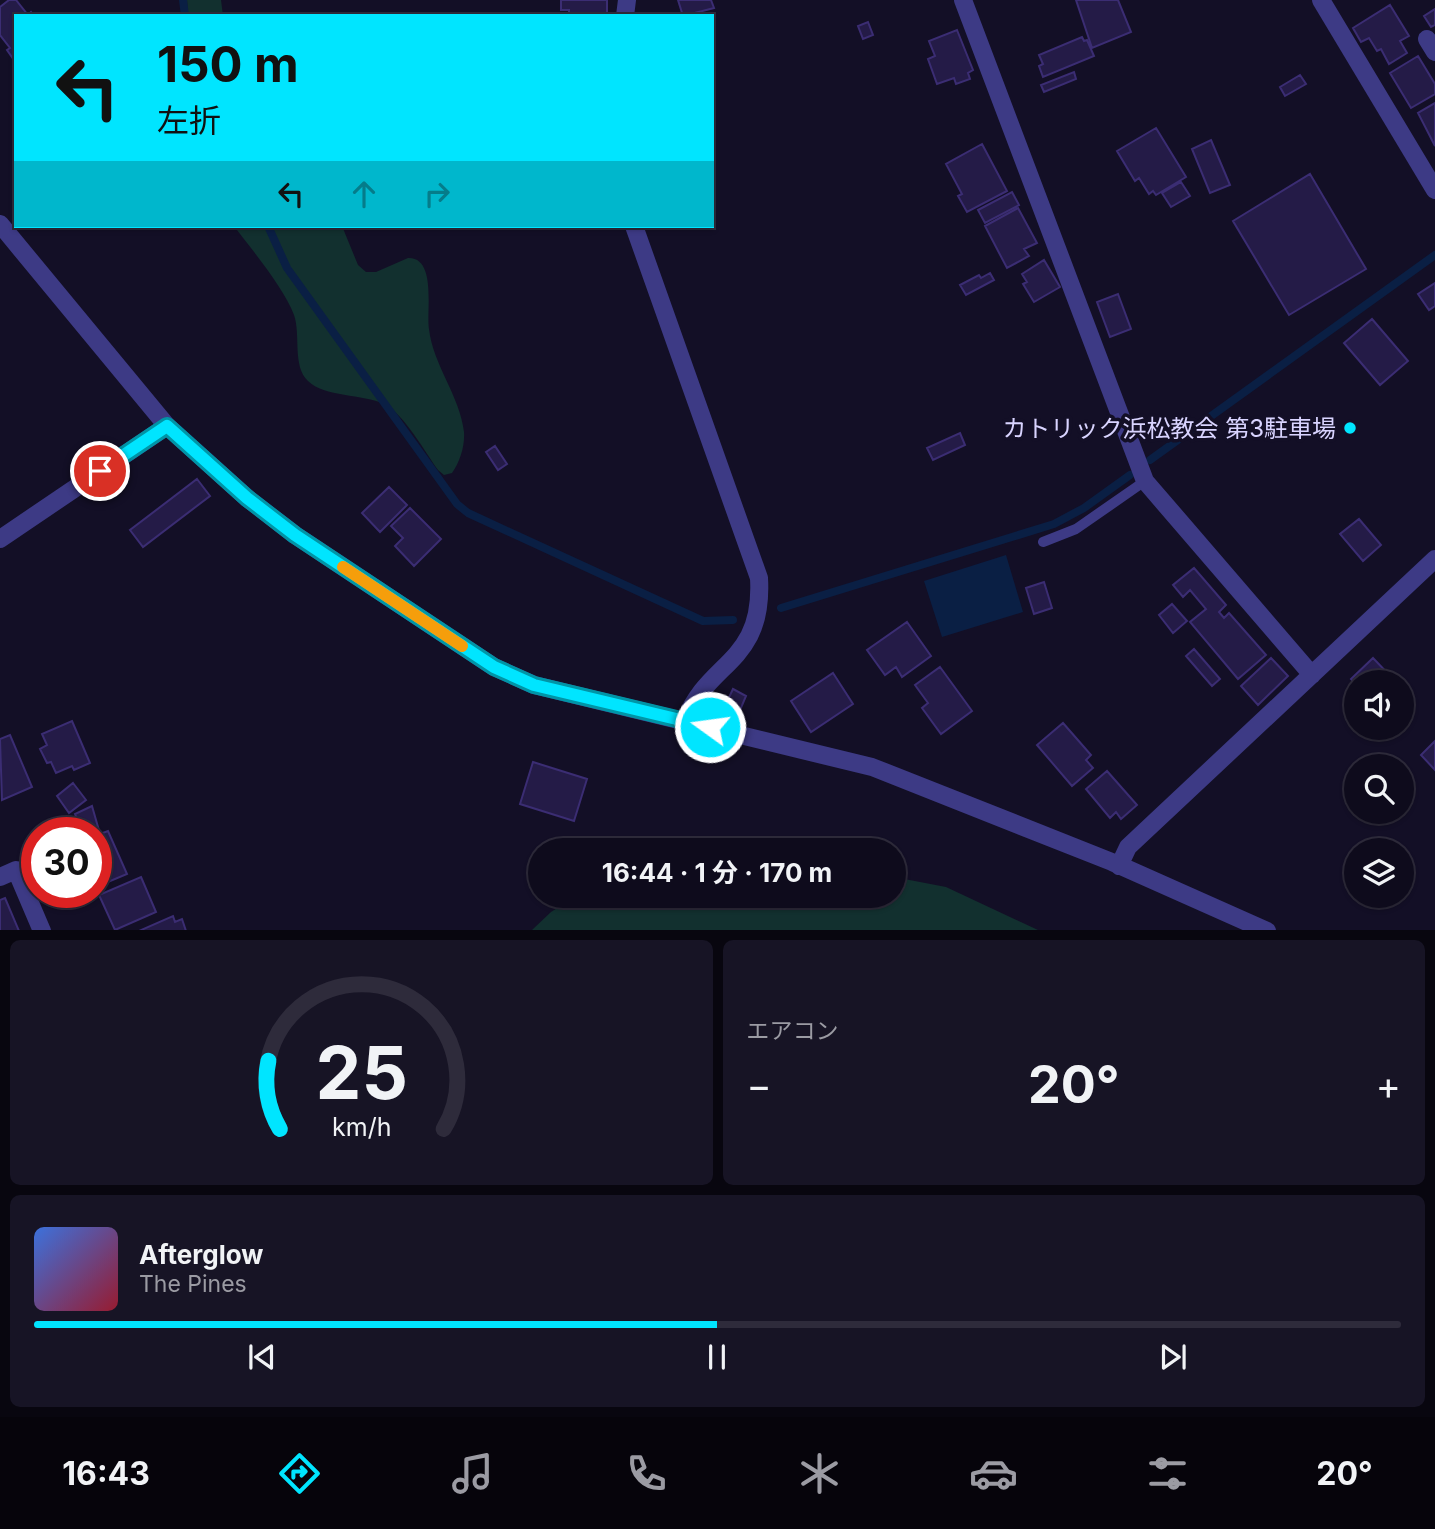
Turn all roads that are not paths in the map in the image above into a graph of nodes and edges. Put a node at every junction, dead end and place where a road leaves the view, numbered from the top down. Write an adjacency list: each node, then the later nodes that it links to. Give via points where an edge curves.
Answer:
1 (963, 0): 7 (street)
2 (1321, 0): 3 (street)
3 (1435, 190)
4 (0, 224): 6 (street)
5 (635, 228): 12 (street, via 759,578 761,601 747,643 692,703)
6 (167, 426): 8 (street); 12 (street, via 295,535 494,667 534,685)
7 (1145, 481): 9 (lane, via 1084,524); 11 (street)
8 (0, 539)
9 (1043, 542)
10 (1432, 569): 11 (street)
11 (1312, 675): 13 (street, via 1128,847)
12 (685, 721): 13 (street, via 872,767)
13 (1119, 866): 16 (street)
14 (0, 877): 15 (street, via 16,870)
15 (42, 930)
16 (1267, 930)

